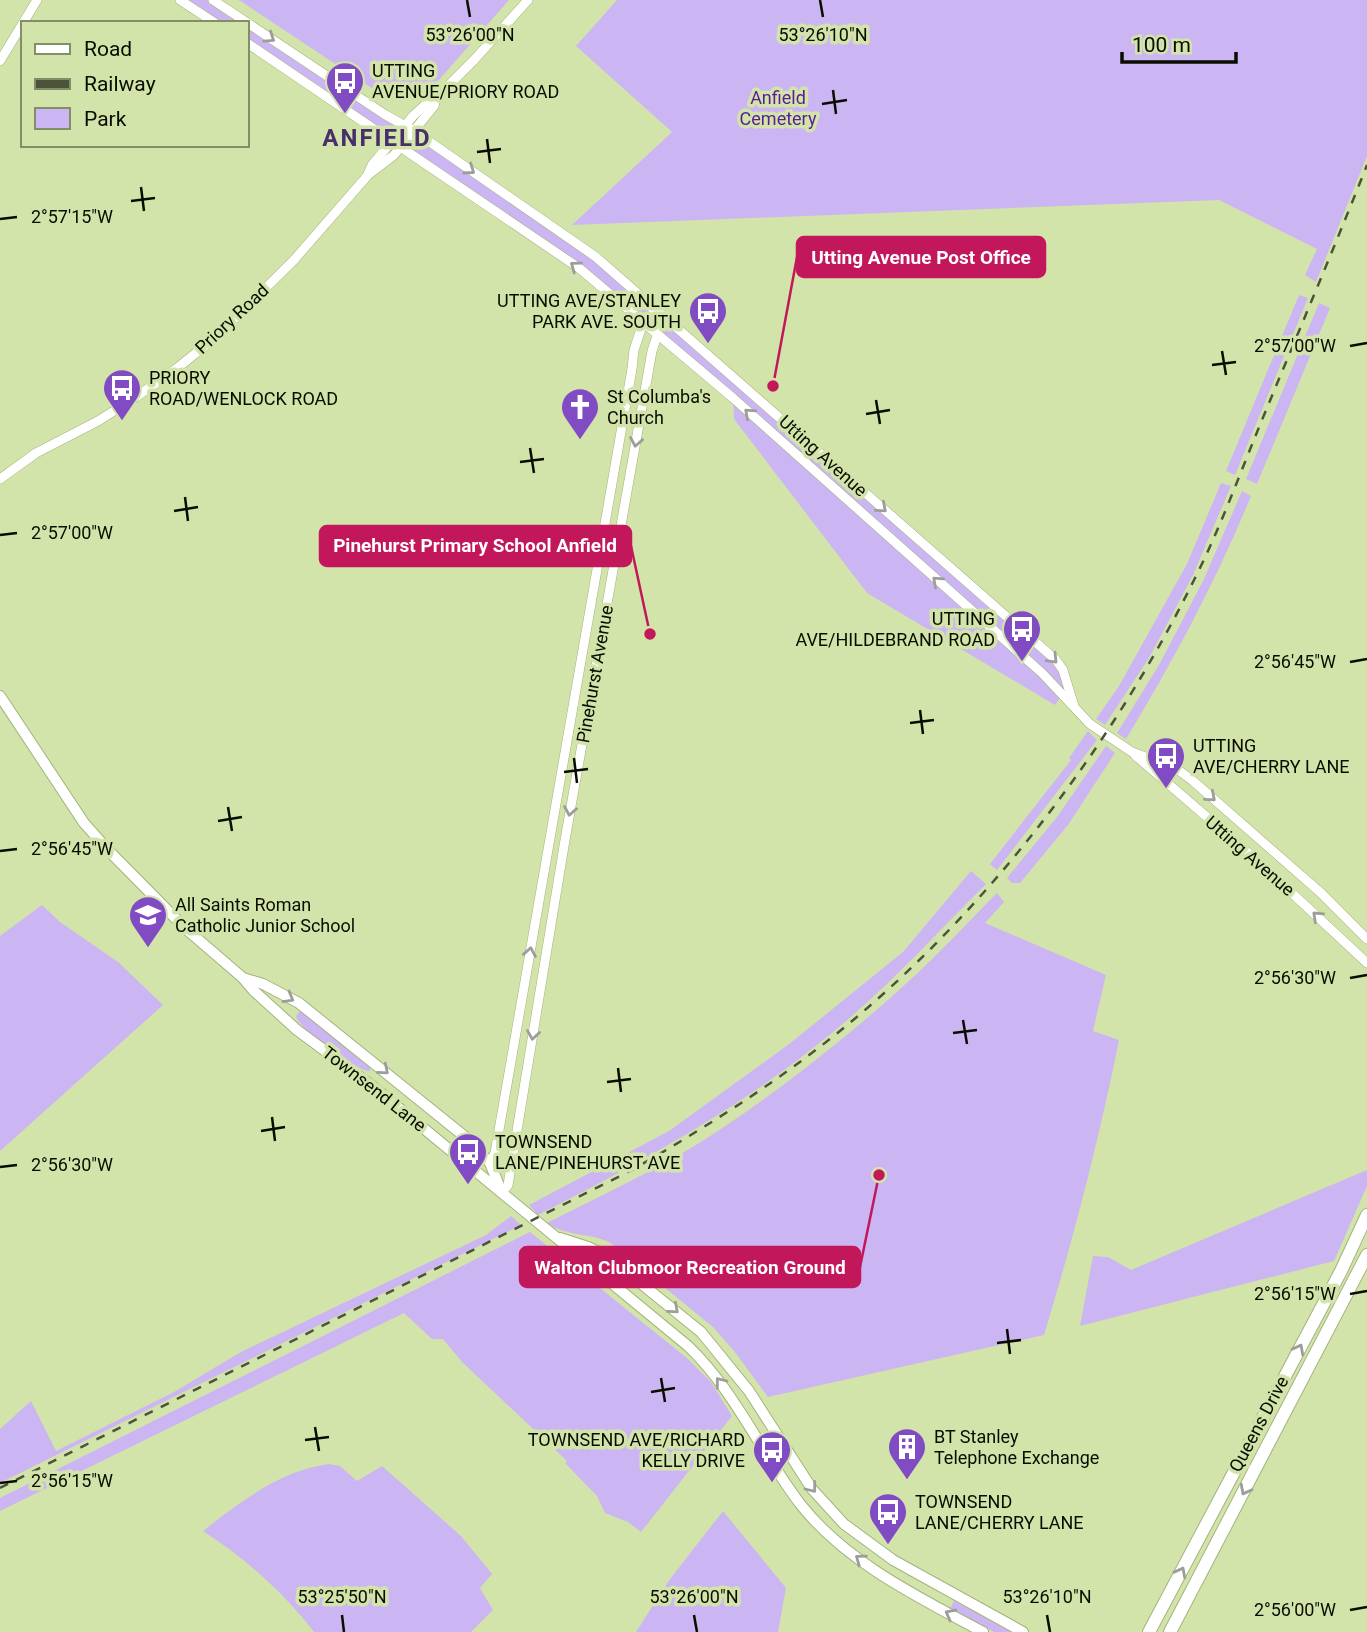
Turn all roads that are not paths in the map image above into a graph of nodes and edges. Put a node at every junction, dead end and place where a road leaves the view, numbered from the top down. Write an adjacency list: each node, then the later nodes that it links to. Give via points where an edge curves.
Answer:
1 (37, 0): 5 (street)
2 (180, 0): 6 (street)
3 (213, 0): 7 (street, Utting Avenue, one-way to 7)
4 (528, 0): 12 (street, Priory Road)
5 (24, 21)
6 (212, 21)
7 (244, 21)
8 (248, 23): 12 (street, Utting Avenue, one-way to 12)
9 (21, 26): 11 (street)
10 (248, 44): 13 (street, Utting Avenue)
11 (0, 61)
12 (409, 128): 13 (street, Priory Road); 14 (street, Priory Road); 16 (street, Utting Avenue, one-way to 16, via 596,257)
13 (392, 140): 14 (street, Utting Avenue); 15 (street, Priory Road)
14 (401, 146): 15 (street, Priory Road); 19 (street, Utting Avenue, one-way to 14, via 579,268)
15 (368, 175): 21 (street, Priory Road, via 289,265 216,337 136,397 36,453)
16 (652, 306): 17 (street, Utting Avenue); 18 (street, Pinehurst Avenue)
17 (666, 318): 18 (street); 22 (street, Utting Avenue, one-way to 22, via 1040,646 1063,670)
18 (654, 320): 19 (street); 20 (street, Pinehurst Avenue)
19 (643, 323): 20 (street, Utting Avenue); 28 (street, Pinehurst Avenue, one-way to 19, via 634,350)
20 (657, 336): 22 (street, Utting Avenue, one-way to 20); 29 (street, Pinehurst Avenue, one-way to 29, via 508,1185)
21 (0, 479)
22 (1065, 693): 24 (street, Utting Avenue, via 1096,729)
23 (0, 696): 27 (main road, Townsend Lane, via 93,833 186,929)
24 (1132, 752): 25 (street, Utting Avenue, one-way to 25, via 1177,769 1193,781); 26 (street, Utting Avenue, one-way to 24)
25 (1367, 939)
26 (1367, 962)
27 (243, 978): 28 (main road, Townsend Lane, one-way to 28, via 284,994 313,1013 469,1140); 29 (main road, Townsend Lane, via 297,1030)
28 (490, 1163): 29 (main road, Townsend Lane)
29 (502, 1192): 31 (main road)
30 (1367, 1215): 35 (highway, Queens Drive, one-way to 30)
31 (554, 1236): 33 (main road, one-way to 31, via 863,1562 818,1526 701,1358); 34 (main road, one-way to 34, via 607,1256 701,1332 750,1391 794,1463 828,1507 864,1540 926,1580)
32 (1367, 1255): 36 (highway, Queens Drive, one-way to 36)
33 (983, 1632)
34 (1023, 1632)
35 (1149, 1632)
36 (1170, 1632)

